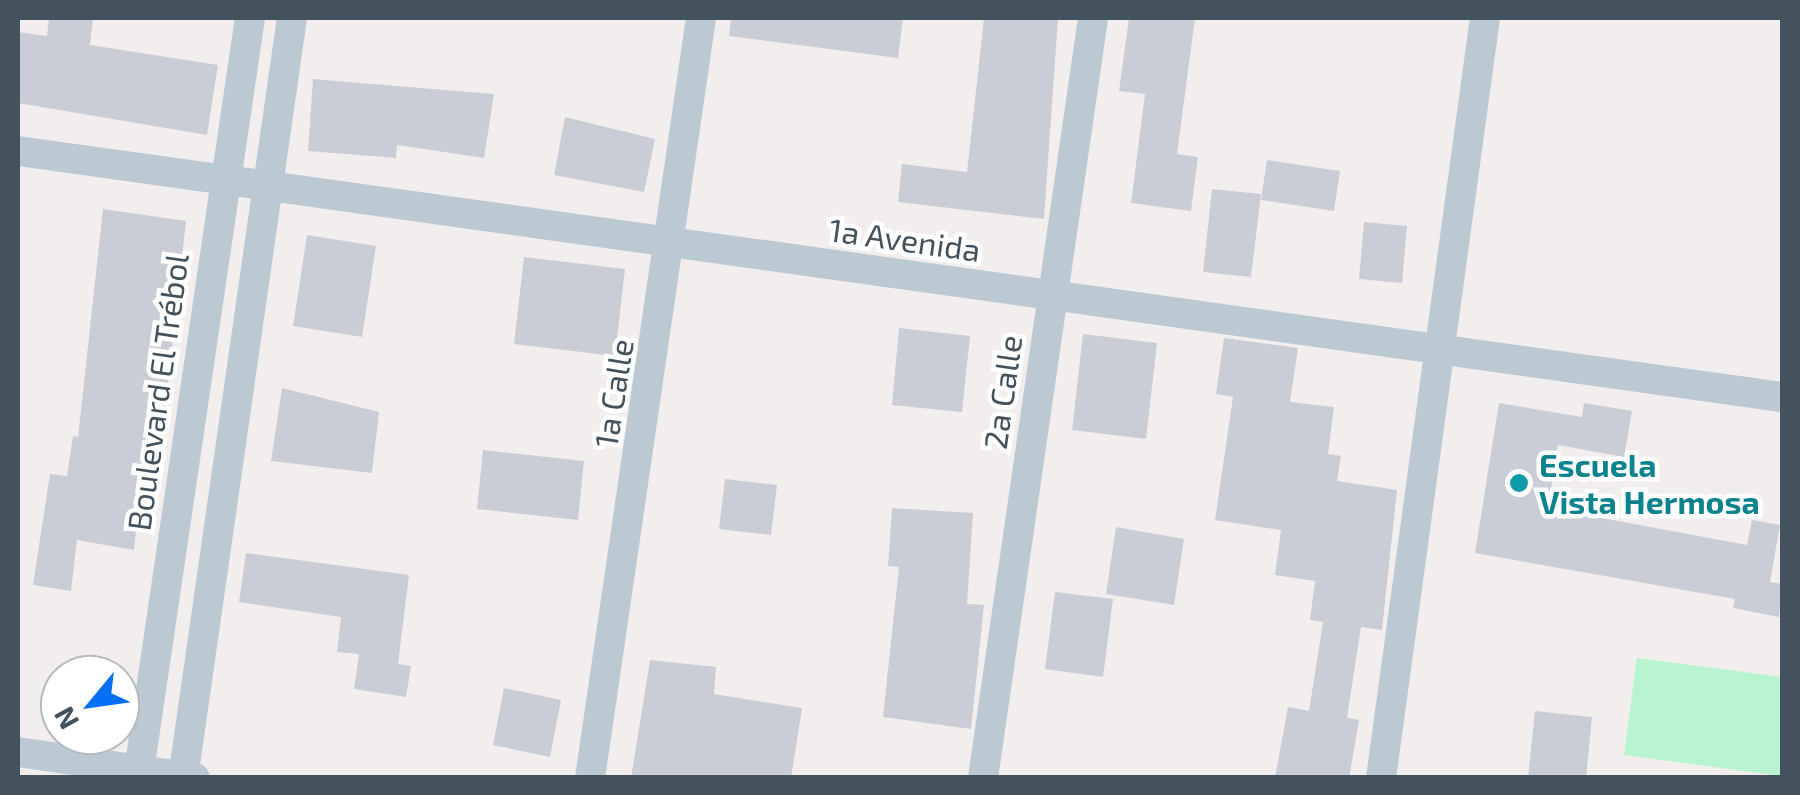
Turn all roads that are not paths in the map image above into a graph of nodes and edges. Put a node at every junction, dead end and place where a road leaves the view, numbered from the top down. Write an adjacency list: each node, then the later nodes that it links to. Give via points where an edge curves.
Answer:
1 (250, 18): 7 (street, Boulevard El Trébol)
2 (292, 18): 8 (street)
3 (701, 18): 9 (street, 1a Calle)
4 (1092, 18): 10 (street, 2a Calle)
5 (1484, 18): 11 (street)
6 (18, 151): 7 (street, 1a Avenida)
7 (223, 179): 8 (street, 1a Avenida); 14 (street, Boulevard El Trébol)
8 (267, 186): 9 (street, 1a Avenida); 15 (street)
9 (671, 240): 10 (street, 1a Avenida); 16 (street, 1a Calle)
10 (1052, 295): 11 (street, 1a Avenida); 17 (street, 2a Calle)
11 (1439, 349): 12 (street, 1a Avenida); 18 (street)
12 (1782, 397)
13 (18, 752): 14 (street)
14 (138, 773): 15 (street)
15 (187, 777)
16 (590, 778)
17 (983, 778)
18 (1381, 778)

